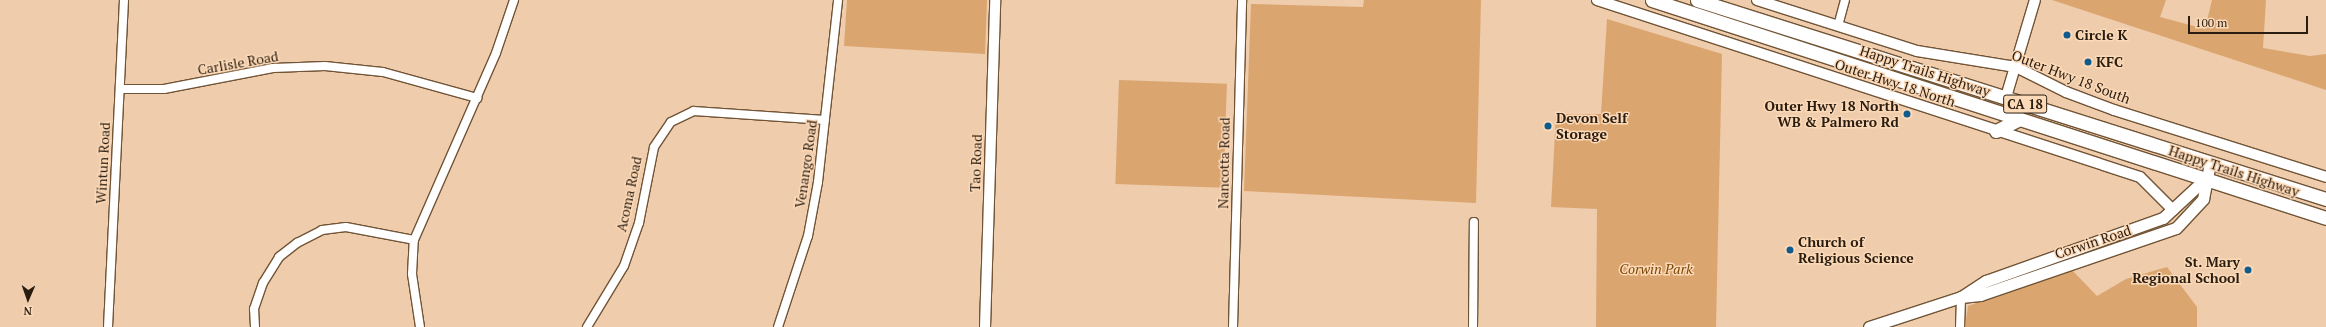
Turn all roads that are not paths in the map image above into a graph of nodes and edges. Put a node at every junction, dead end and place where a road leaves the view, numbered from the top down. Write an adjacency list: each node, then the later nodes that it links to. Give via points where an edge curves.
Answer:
1 (124, 0): 15 (street, Wintun Road)
2 (514, 0): 16 (street)
3 (838, 0): 19 (street, Venango Road)
4 (995, 0): 35 (street, Tao Road)
5 (1242, 0): 36 (street, Nancotta Road)
6 (1597, 0): 20 (street, Outer Hwy 18 North)
7 (1652, 0): 14 (main road, Happy Trails Highway / CA 18)
8 (1697, 0): 17 (main road, Happy Trails Highway / CA 18)
9 (1757, 0): 12 (street, Outer Hwy 18 South)
10 (1845, 0): 12 (street)
11 (2035, 0): 13 (street)
12 (1838, 26): 13 (street, Outer Hwy 18 South, via 1917,51)
13 (2016, 67): 17 (street); 22 (street, Outer Hwy 18 South, via 2066,92 2114,110)
14 (1918, 86): 17 (main road, via 1992,103); 18 (main road, Happy Trails Highway / CA 18)
15 (120, 89): 16 (street, Carlisle Road, via 164,89 273,68 325,66 383,72); 30 (street, Wintun Road)
16 (476, 98): 28 (street)
17 (2006, 98): 21 (main road, Happy Trails Highway / CA 18)
18 (2020, 119): 20 (main road); 23 (main road, Happy Trails Highway / CA 18)
19 (825, 120): 33 (street, Acoma Road, via 694,111 672,122 654,147 639,223 624,266); 34 (street, Venango Road, via 808,236)
20 (1996, 131): 25 (street, Outer Hwy 18 North, via 2140,177)
21 (2210, 163): 23 (main road, Corwin Road); 24 (main road, Happy Trails Highway / CA 18)
22 (2326, 177)
23 (2204, 179): 25 (main road, Corwin Road); 26 (main road, Happy Trails Highway / CA 18); 29 (main road, Corwin Road, via 2204,199 2176,228 1980,295)
24 (2326, 199)
25 (2173, 210): 29 (main road, Corwin Road, via 2163,218 1976,285)
26 (2326, 218)
27 (1474, 222): 37 (street)
28 (414, 240): 31 (street, via 346,227 322,230 297,243 279,257 263,283 254,309); 32 (street, via 412,274)
29 (1960, 297): 38 (main road, Corwin Road); 39 (street)
30 (108, 327)
31 (255, 327)
32 (420, 327)
33 (587, 327)
34 (778, 327)
35 (985, 327)
36 (1233, 327)
37 (1473, 327)
38 (1868, 327)
39 (1960, 327)

